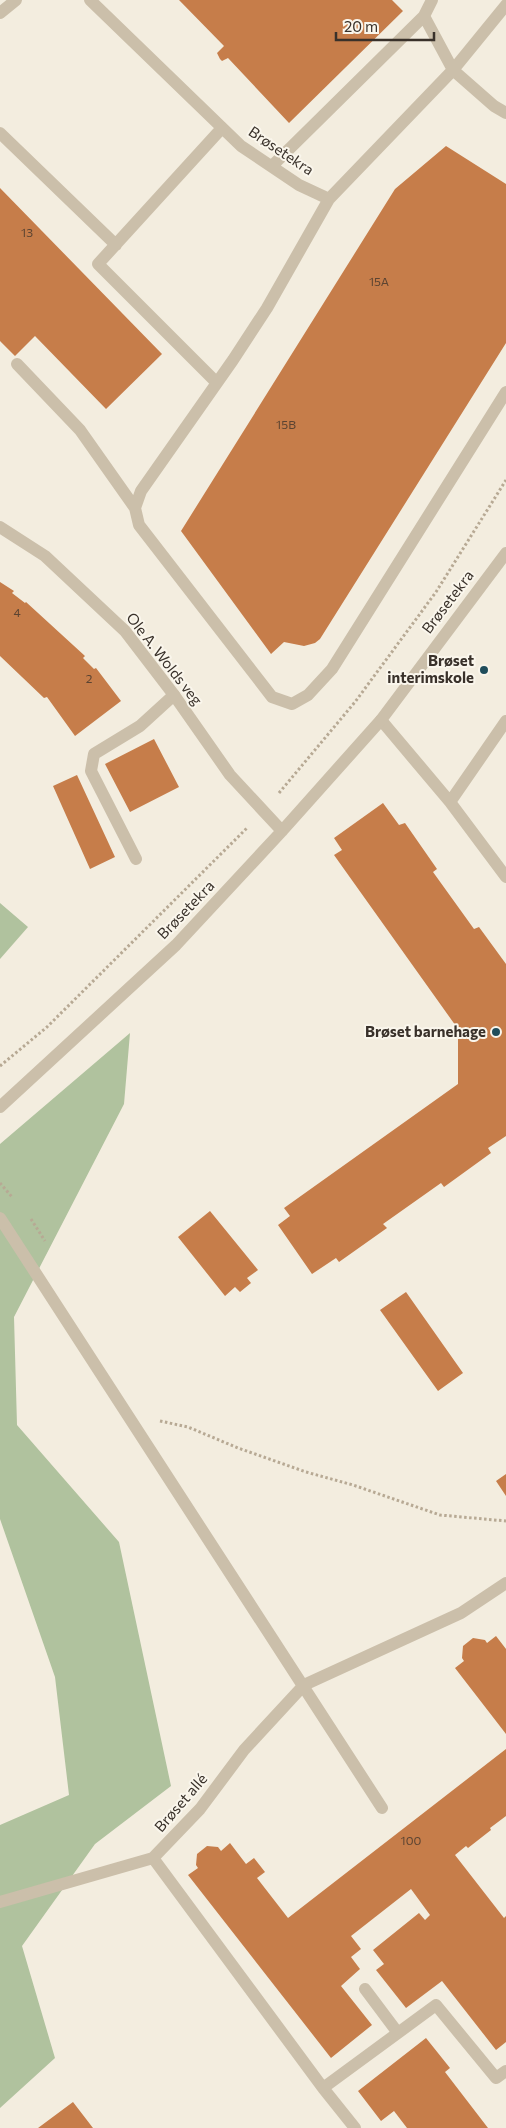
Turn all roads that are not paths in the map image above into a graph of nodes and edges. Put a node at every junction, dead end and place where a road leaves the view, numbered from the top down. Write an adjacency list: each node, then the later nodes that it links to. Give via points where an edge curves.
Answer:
1 (16, 0): 5 (street)
2 (90, 0): 9 (street, Brøsetekra)
3 (432, 0): 6 (street)
4 (506, 5): 7 (street)
5 (0, 13)
6 (424, 16): 7 (street); 11 (street)
7 (453, 70): 8 (street); 12 (street)
8 (506, 113)
9 (222, 128): 11 (street, Brøsetekra, via 241,146); 13 (street)
10 (0, 133): 13 (street)
11 (272, 166): 12 (street, Brøsetekra)
12 (329, 198): 15 (street, via 267,308)
13 (116, 245): 15 (street, via 98,264)
14 (17, 364): 17 (street, via 80,430)
15 (217, 383): 17 (street, via 141,491)
16 (506, 392): 17 (street, via 332,669 308,695 292,704 272,697 139,525)
17 (135, 508)
18 (0, 527): 20 (street, Ole A. Wolds veg, via 46,556 124,631)
19 (506, 553): 21 (street, Brøsetekra)
20 (174, 696): 24 (street, Ole A. Wolds veg, via 230,775); 25 (street, via 140,726 94,754 91,771)
21 (381, 720): 23 (street); 24 (street, Brøsetekra)
22 (506, 721): 23 (street)
23 (450, 802): 26 (street)
24 (282, 831): 27 (street, Brøsetekra, via 176,944)
25 (136, 859)
26 (506, 877)
27 (0, 1107)
28 (0, 1218): 30 (street)
29 (506, 1583): 30 (street, Brøset allé, via 461,1613)
30 (304, 1685): 31 (street); 32 (street, Brøset allé, via 244,1750 200,1809)
31 (382, 1808)
32 (153, 1858): 33 (street); 37 (street)
33 (0, 1902)
34 (365, 1990): 35 (street)
35 (398, 2033): 36 (street, via 436,2005 496,2078); 37 (street)
36 (506, 2071)
37 (322, 2088): 38 (street)
38 (354, 2128)

